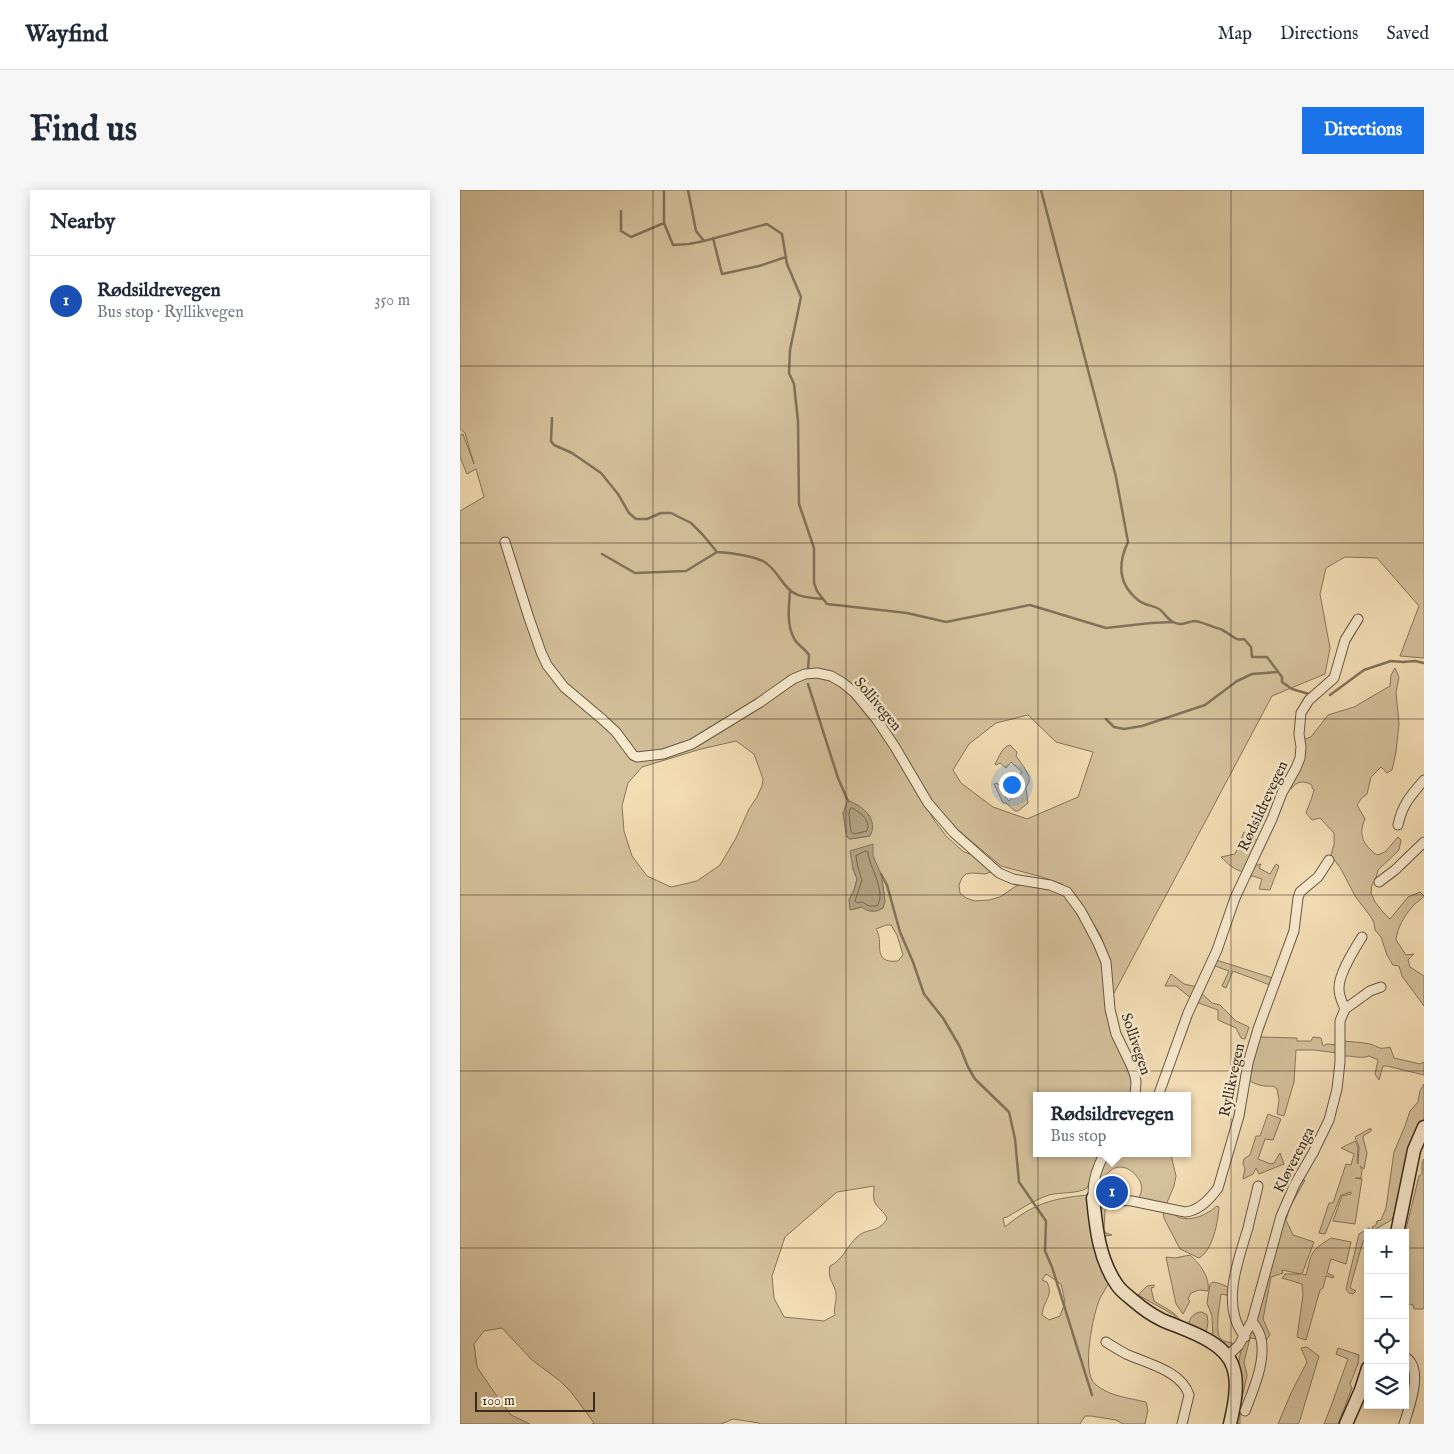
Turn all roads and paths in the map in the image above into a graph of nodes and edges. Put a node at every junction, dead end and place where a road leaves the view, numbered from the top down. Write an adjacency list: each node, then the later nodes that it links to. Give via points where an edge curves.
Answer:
1 (505, 542): 11 (street, Sollivegen, via 528,618 548,665 564,687 616,732 637,757 663,754 692,744 805,674 831,676 854,693 895,747 928,804 954,833 1000,873 1013,879 1050,884 1067,892 1081,911 1106,962 1110,1009 1116,1034 1135,1076)
2 (1358, 619): 12 (street, Rødsildrevegen, via 1345,640 1334,678 1309,700 1301,713 1300,758 1235,898)
3 (1424, 780): 4 (street, via 1406,801)
4 (1398, 825)
5 (1424, 842): 7 (street)
6 (1329, 860): 16 (street, Ryllikvegen, via 1318,877 1300,892 1294,930 1262,1014 1248,1063 1242,1104 1218,1188 1198,1208 1185,1212 1132,1201)
7 (1379, 882)
8 (1362, 938): 10 (street, Kløverenga, via 1347,962 1339,984)
9 (1381, 987): 10 (street)
10 (1345, 1008): 18 (street, Kløverenga, via 1340,1021 1337,1089 1329,1120 1294,1184 1281,1216)
11 (1135, 1092)
12 (1159, 1092)
13 (1424, 1127): 17 (street, via 1414,1150)
14 (1103, 1157): 16 (street, via 1096,1172)
15 (1258, 1186): 19 (street, Kløverenga, via 1232,1287 1235,1318)
16 (1093, 1198): 21 (street, via 1101,1252 1118,1287 1142,1308 1211,1342)
17 (1398, 1229)
18 (1252, 1321): 19 (street, Kløverenga); 24 (street, via 1260,1335 1262,1353)
19 (1245, 1337): 21 (street, Kløverenga)
20 (1106, 1342): 25 (street, via 1173,1375 1185,1386 1189,1395)
21 (1228, 1356): 26 (street, via 1236,1386)
22 (1409, 1359): 28 (street, via 1416,1365 1419,1378)
23 (1364, 1381): 27 (street)
24 (1245, 1411)
25 (1182, 1424)
26 (1230, 1424)
27 (1346, 1424)
28 (1404, 1424)

